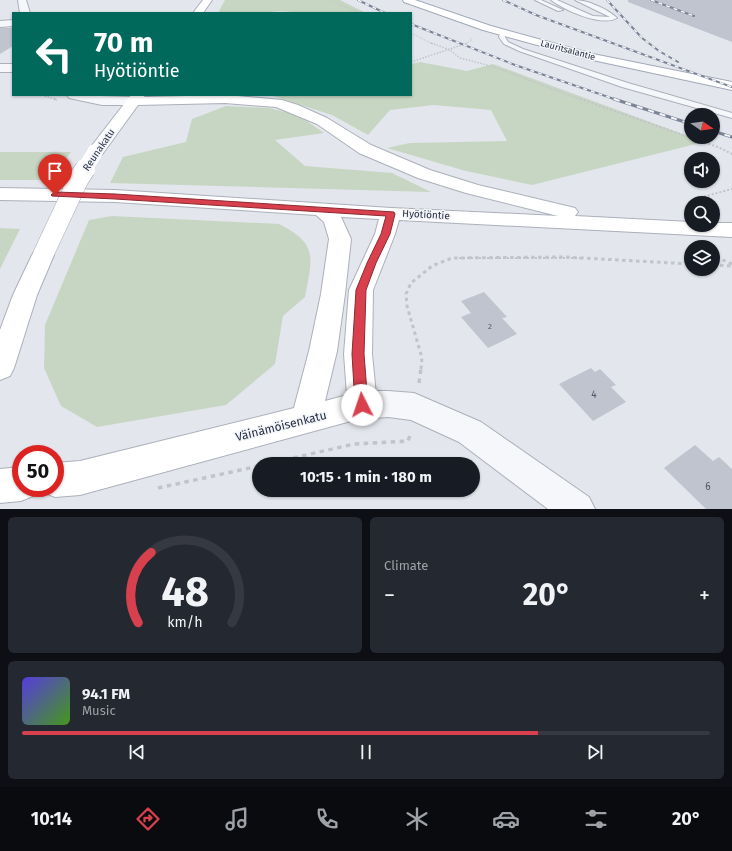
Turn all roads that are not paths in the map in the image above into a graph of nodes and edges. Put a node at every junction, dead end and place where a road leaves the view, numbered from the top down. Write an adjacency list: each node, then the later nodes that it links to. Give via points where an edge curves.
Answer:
1 (22, 0): 7 (street)
2 (208, 0): 8 (main road)
3 (407, 0): 12 (main road, Lauritsalantie)
4 (537, 0): 9 (lane, via 574,17 595,21)
5 (553, 0): 9 (lane, via 592,17)
6 (576, 0): 9 (lane, via 609,14 614,18)
7 (25, 12)
8 (199, 12)
9 (610, 20)
10 (12, 23): 11 (street)
11 (0, 24)
12 (503, 33): 15 (main road, Lauritsalantie, via 592,57); 18 (lane, via 502,37 506,43 521,50)
13 (0, 68): 14 (street)
14 (12, 68)
15 (732, 86)
16 (79, 96): 17 (street, via 102,101)
17 (136, 98): 22 (main road, via 225,99 293,108 322,121 365,149 424,174 473,189); 24 (main road, Reunakatu, bridge, via 94,152 78,180 25,295)
18 (732, 116)
19 (0, 194): 20 (main road, Hyötiöntie, via 115,196)
20 (321, 209): 21 (main road, Hyötiöntie); 26 (main road, via 333,220 340,238 323,351)
21 (391, 214): 22 (main road, Hyötiöntie); 25 (main road, via 386,234 361,290 358,354)
22 (630, 226): 23 (main road, Hyötiöntie)
23 (732, 230)
24 (0, 368)
25 (362, 405): 26 (main road, Väinämöisenkatu); 30 (street, Väinämöisenkatu, via 414,407 470,432)
26 (306, 419): 27 (main road, Väinämöisenkatu, via 80,478)
27 (64, 479)
28 (12, 485): 29 (main road)
29 (0, 486)
30 (577, 509)

